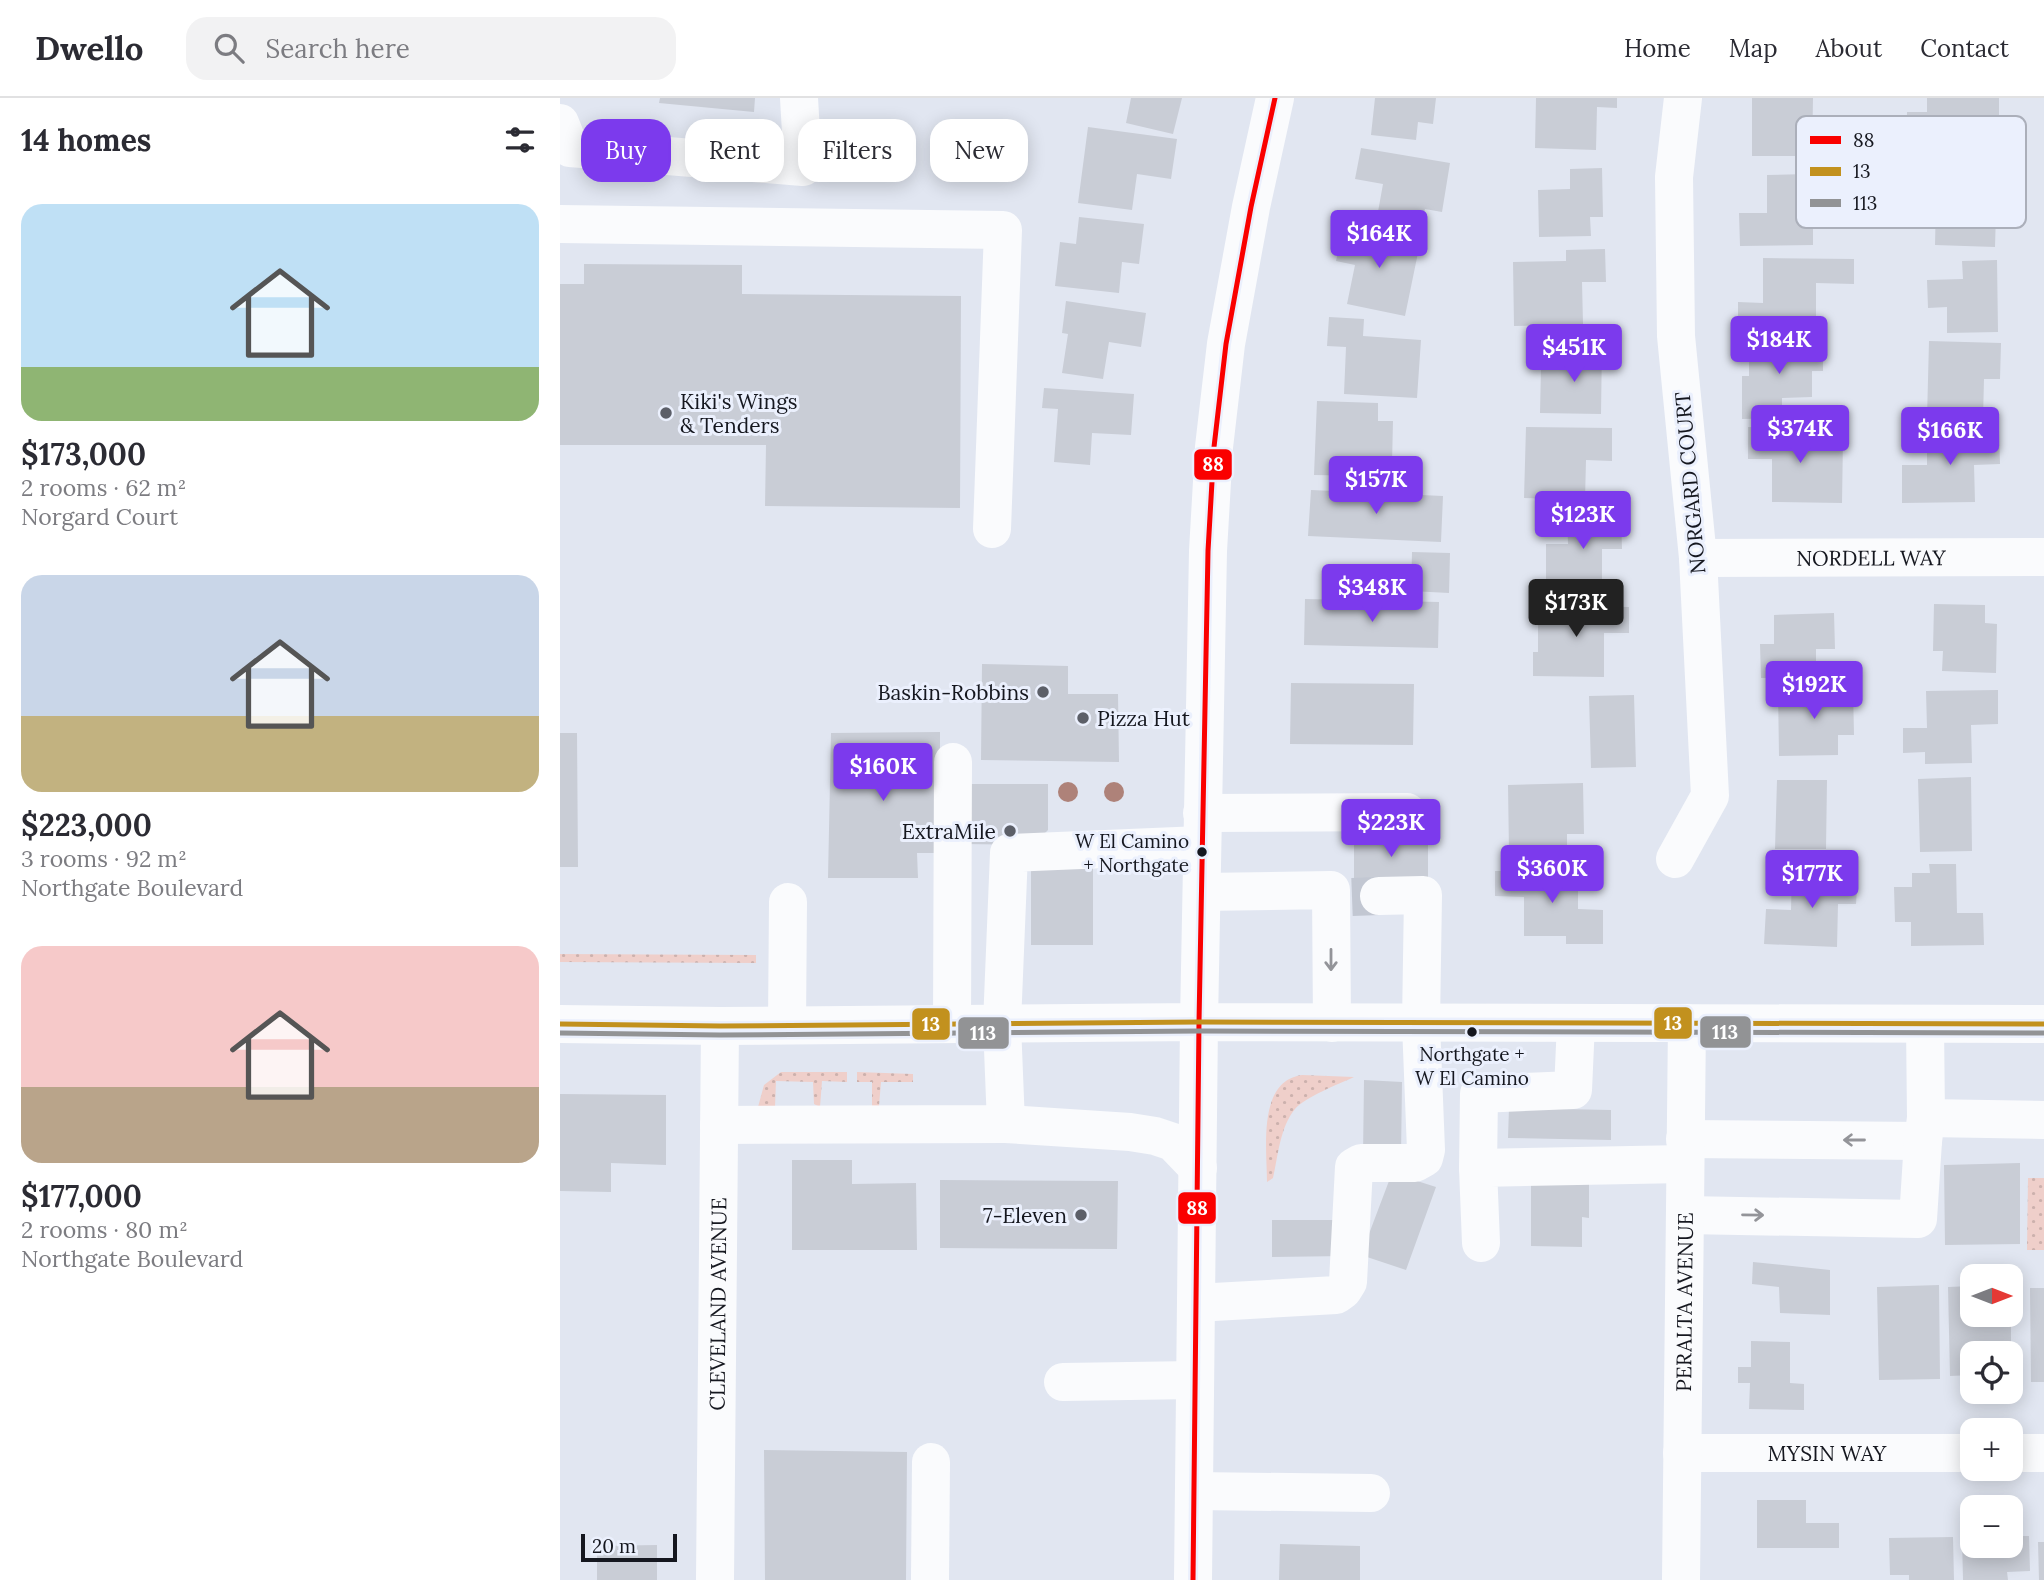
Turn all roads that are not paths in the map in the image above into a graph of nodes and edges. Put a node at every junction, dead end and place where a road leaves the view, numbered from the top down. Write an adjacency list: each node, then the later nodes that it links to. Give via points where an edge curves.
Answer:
1 (799, 98): 4 (main road, via 803,167 570,148)
2 (1275, 98): 11 (main road, via 1226,344 1214,447)
3 (1683, 98): 8 (main road, NORGARD COURT, via 1674,177 1676,336)
4 (560, 123)
5 (560, 224): 6 (main road, via 1003,230)
6 (992, 529)
7 (2044, 557): 8 (main road, NORDELL WAY)
8 (1698, 558): 12 (main road, NORGARD COURT, via 1710,796)
9 (953, 762): 21 (main road)
10 (1407, 812): 11 (main road)
11 (1202, 829): 13 (main road); 22 (main road, via 1009,853)
12 (1675, 859)
13 (1202, 892): 14 (main road, via 1331,890); 16 (main road)
14 (1354, 897): 17 (main road, one-way to 17); 23 (main road, via 1423,895)
15 (788, 902): 27 (main road)
16 (1199, 1022): 17 (main road); 22 (main road); 33 (main road)
17 (1332, 1023): 23 (main road)
18 (1576, 1023): 19 (main road); 23 (main road); 34 (main road, via 1573,1090 1479,1094)
19 (1687, 1023): 24 (main road); 32 (main road, PERALTA AVENUE)
20 (560, 1024): 26 (main road)
21 (952, 1024): 22 (main road); 27 (main road)
22 (1002, 1024): 29 (main road)
23 (1421, 1024): 37 (main road, via 1424,1158 1415,1163 1361,1163 1354,1167 1351,1254 1343,1290 1336,1295)
24 (1925, 1024): 25 (main road); 31 (main road)
25 (2044, 1024)
26 (720, 1026): 27 (main road); 30 (main road, CLEVELAND AVENUE)
27 (787, 1026)
28 (2044, 1120): 31 (main road)
29 (1006, 1124): 30 (main road); 33 (main road, via 1155,1136 1172,1142)
30 (719, 1125): 47 (main road, CLEVELAND AVENUE)
31 (1924, 1129): 32 (main road, one-way to 32); 35 (main road, one-way to 31, via 1918,1219)
32 (1685, 1152): 34 (main road); 35 (main road, PERALTA AVENUE)
33 (1198, 1168): 37 (main road)
34 (1478, 1168): 36 (main road)
35 (1685, 1215): 40 (main road, PERALTA AVENUE)
36 (1481, 1243)
37 (1196, 1303): 38 (main road)
38 (1195, 1380): 39 (main road); 45 (main road)
39 (1063, 1382)
40 (1682, 1453): 41 (main road, MYSIN WAY); 50 (main road, PERALTA AVENUE)
41 (1960, 1453)
42 (2023, 1453): 43 (main road)
43 (2044, 1453)
44 (930, 1462): 48 (main road)
45 (1194, 1490): 46 (main road); 49 (main road)
46 (1371, 1493)
47 (715, 1580)
48 (930, 1580)
49 (1194, 1580)
50 (1681, 1580)

